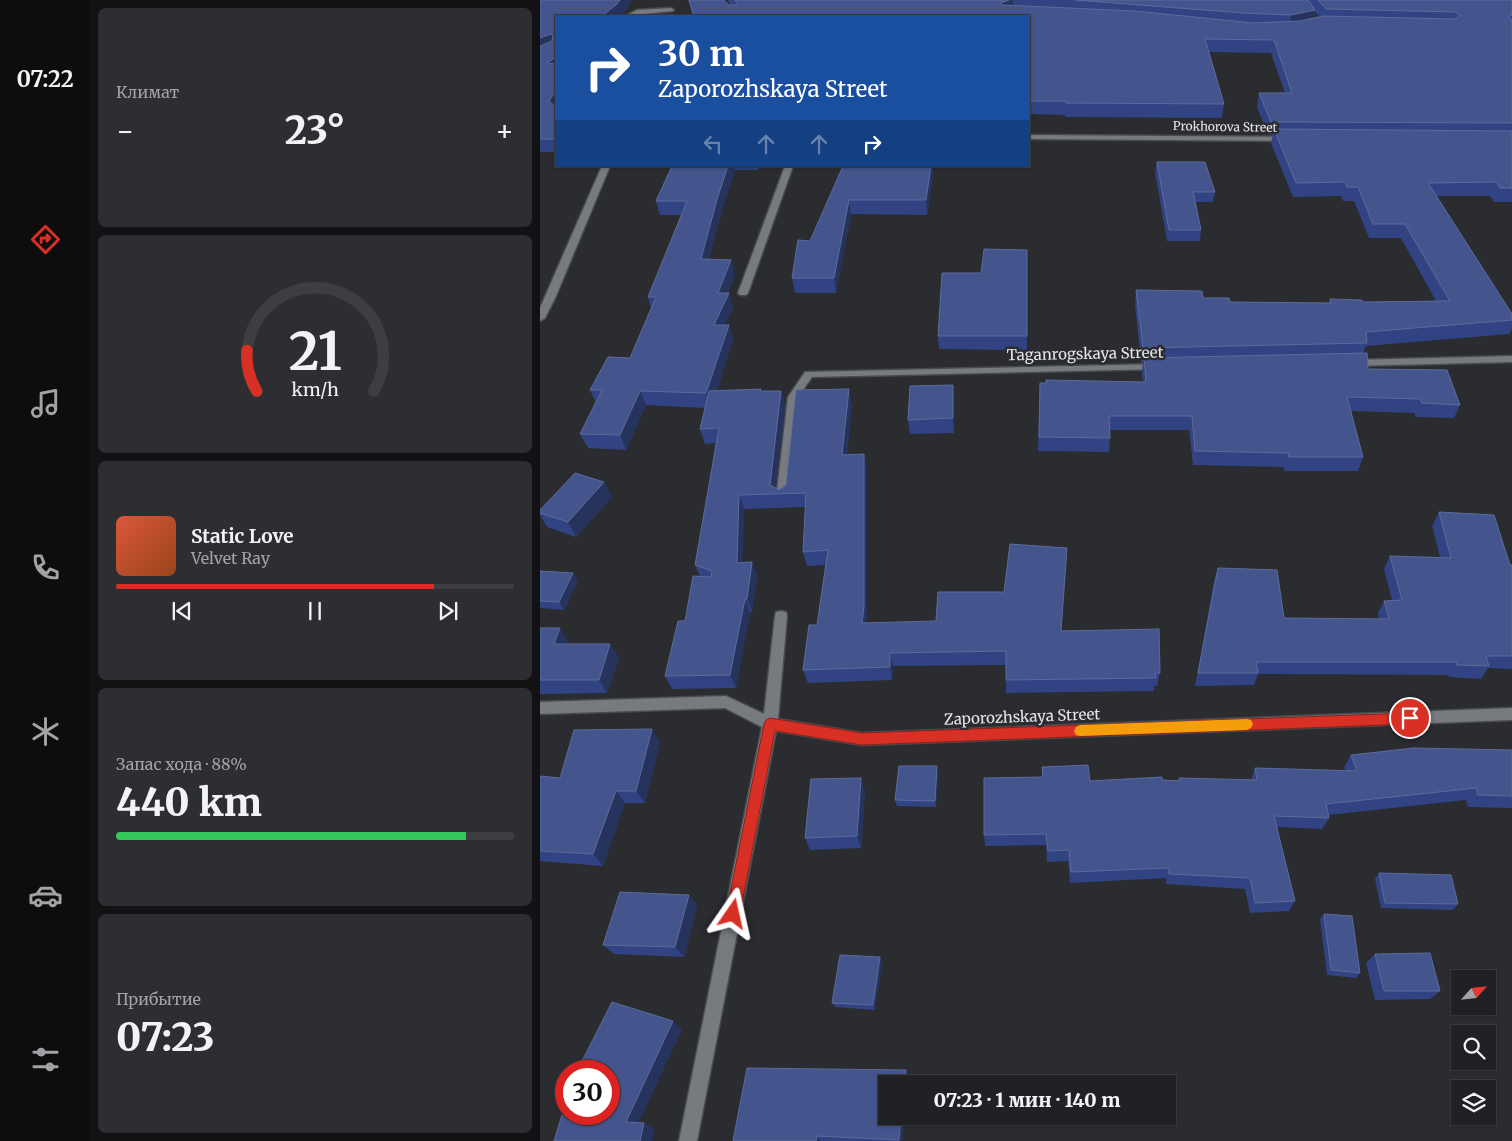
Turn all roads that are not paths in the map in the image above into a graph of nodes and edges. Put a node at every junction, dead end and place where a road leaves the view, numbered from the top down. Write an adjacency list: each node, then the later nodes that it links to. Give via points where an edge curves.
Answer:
1 (671, 11): 2 (street)
2 (630, 15)
3 (1030, 137): 4 (street, Prokhorova Street)
4 (1295, 139)
5 (606, 167): 8 (street)
6 (789, 167): 7 (street)
7 (742, 293)
8 (540, 318)
9 (1512, 359): 10 (street)
10 (1342, 363)
11 (1174, 367): 12 (street, Taganrogskaya Street, via 810,374 793,398)
12 (782, 499)
13 (781, 616): 16 (street)
14 (540, 708): 16 (street, Zaporozhskaya Street, via 726,702)
15 (1512, 714): 16 (street, Zaporozhskaya Street, via 862,739)
16 (770, 724): 17 (street)
17 (688, 1141)

